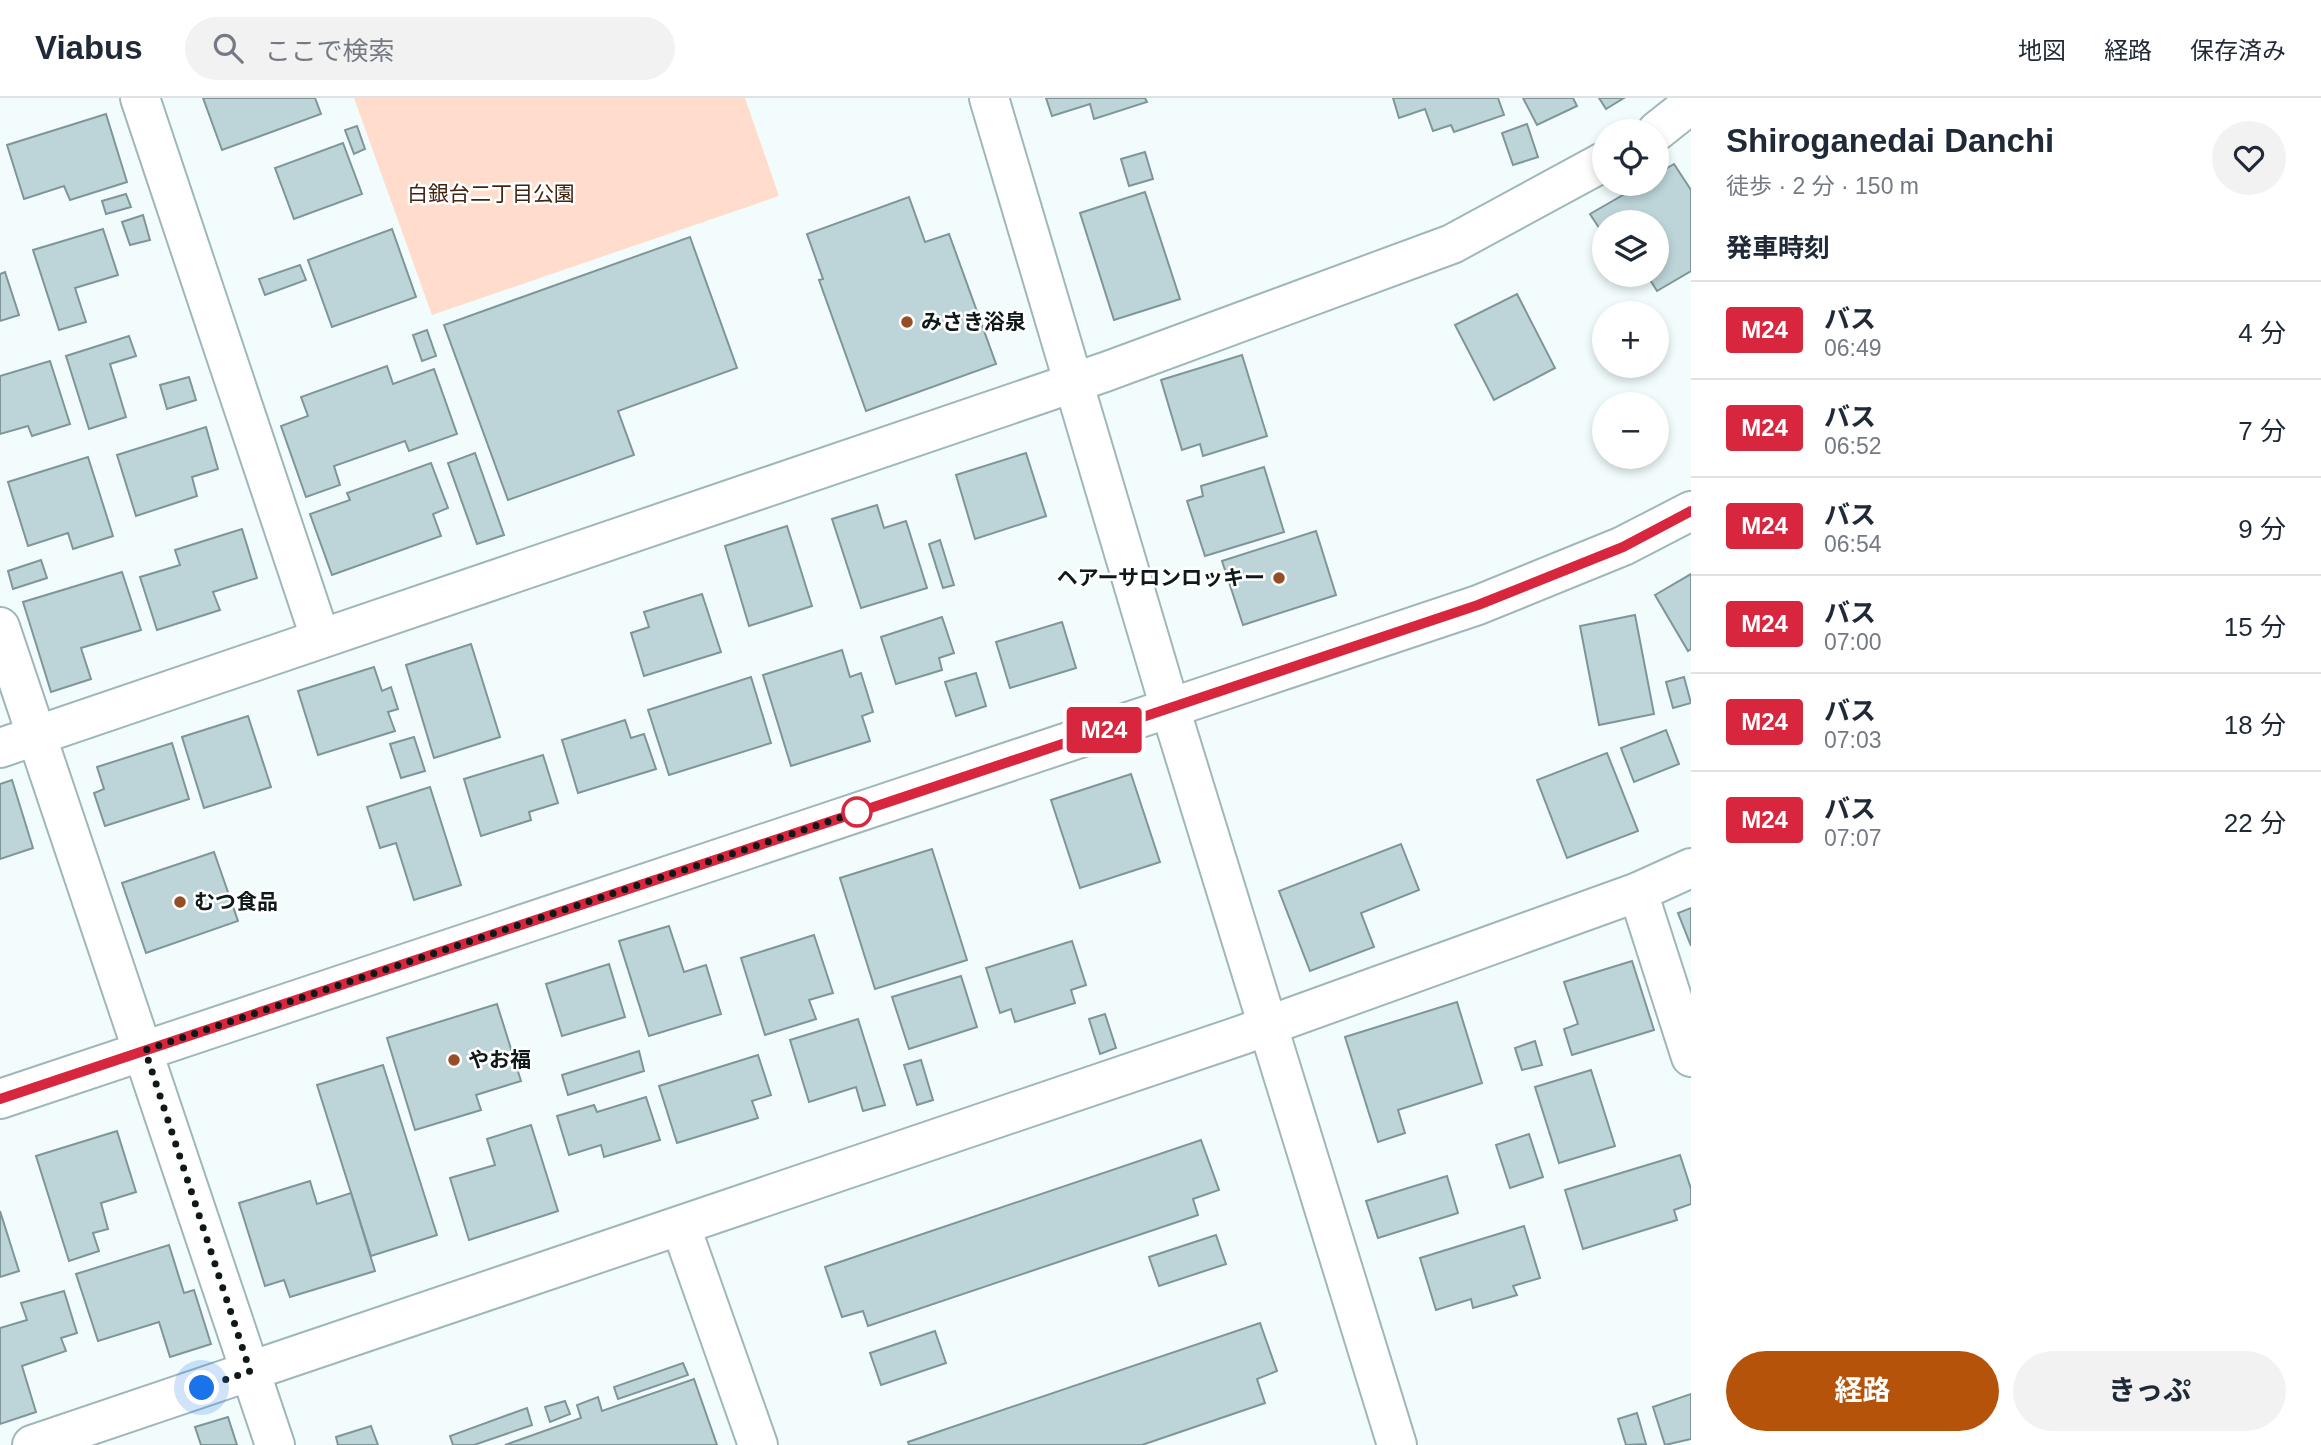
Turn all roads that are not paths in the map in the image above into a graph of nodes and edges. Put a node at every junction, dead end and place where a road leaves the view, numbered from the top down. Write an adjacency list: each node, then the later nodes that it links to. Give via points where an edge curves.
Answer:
1 (140, 98): 9 (street)
2 (989, 98): 6 (street)
3 (1691, 104): 4 (street)
4 (1669, 121)
5 (1592, 168): 6 (street, via 1452,244)
6 (1075, 383): 9 (street); 10 (street)
7 (1691, 511): 10 (street, via 1623,547 1478,605)
8 (0, 627): 11 (street)
9 (320, 637): 11 (street)
10 (1170, 708): 15 (street); 16 (street)
11 (37, 736): 12 (street); 16 (street)
12 (0, 748)
13 (1691, 868): 14 (street)
14 (1637, 892): 15 (street); 17 (street)
15 (1270, 1024): 19 (street); 24 (street)
16 (145, 1050): 18 (street); 20 (street)
17 (1691, 1057)
18 (0, 1099)
19 (681, 1227): 20 (street); 23 (street)
20 (250, 1371): 21 (street); 22 (street)
21 (32, 1445)
22 (275, 1445)
23 (758, 1445)
24 (1397, 1445)

